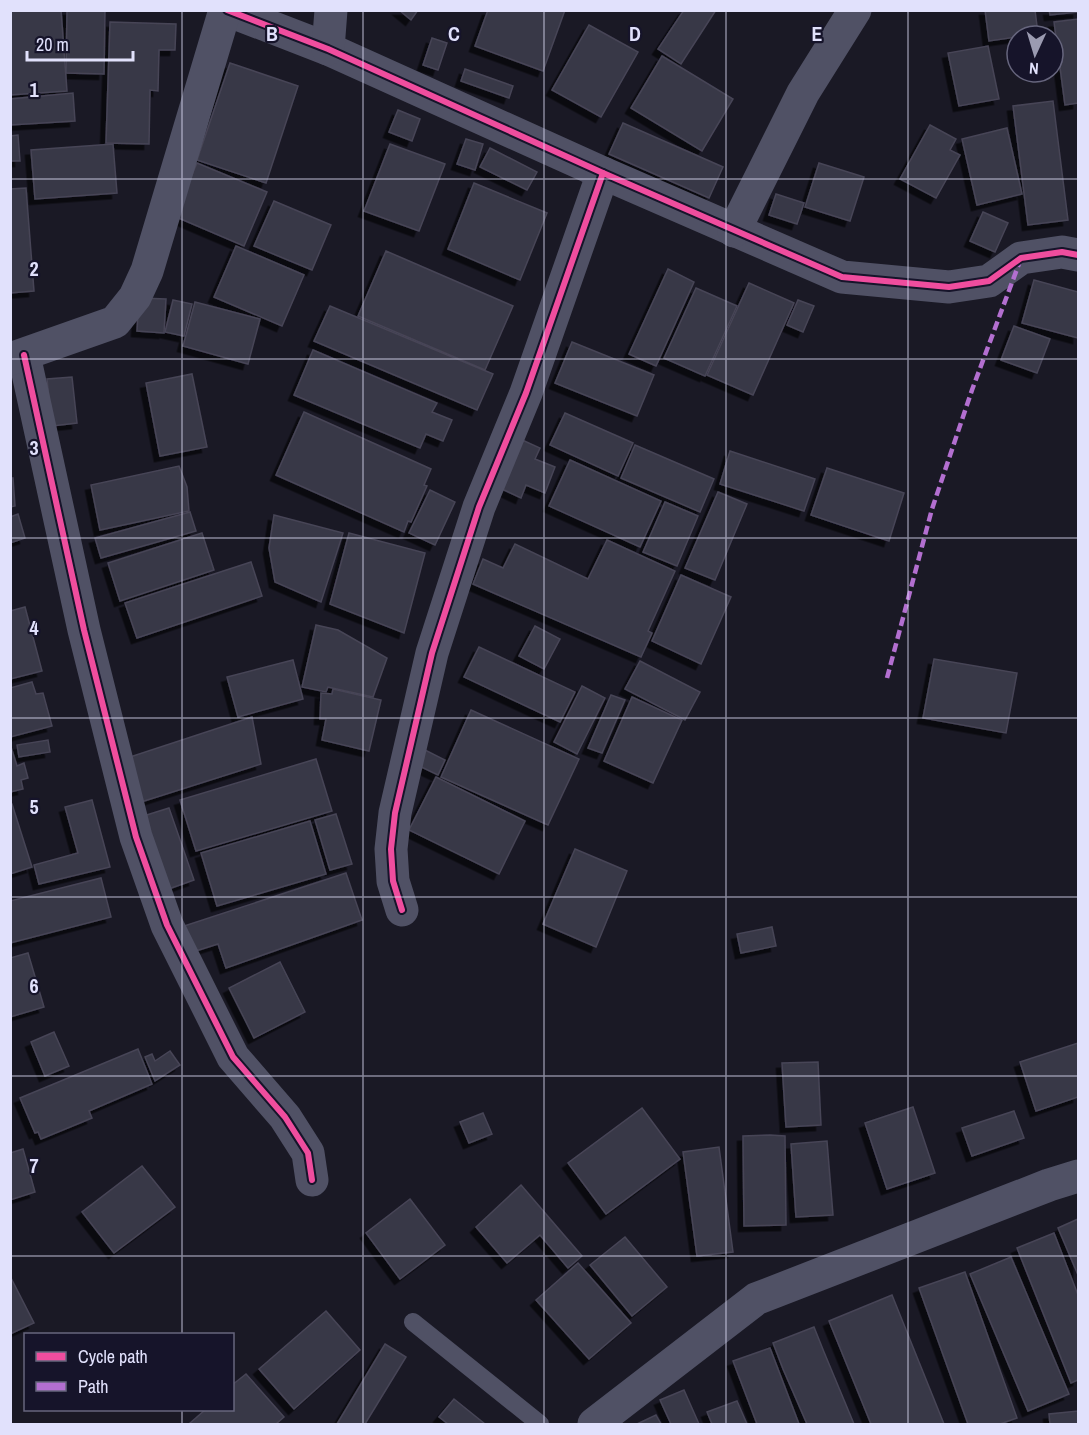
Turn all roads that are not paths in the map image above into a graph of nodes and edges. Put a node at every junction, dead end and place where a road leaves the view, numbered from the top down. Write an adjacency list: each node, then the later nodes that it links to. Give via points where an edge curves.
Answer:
1 (226, 10): 4 (street); 8 (street, via 147,271 135,297 115,322)
2 (332, 10): 4 (street)
3 (855, 10): 6 (street, via 802,93)
4 (328, 49): 5 (street)
5 (603, 173): 6 (street); 9 (street, via 526,393 479,507 432,653 394,822 393,881)
6 (734, 231): 7 (street, via 842,277 949,287 989,281 1022,258 1062,252)
7 (1078, 255)
8 (17, 357): 11 (street, via 136,837 167,925 233,1057 285,1117 308,1153)
9 (402, 909)
10 (1078, 1176): 14 (street, via 756,1299)
11 (312, 1180)
12 (413, 1322): 13 (lane)
13 (540, 1425)
14 (594, 1425)

